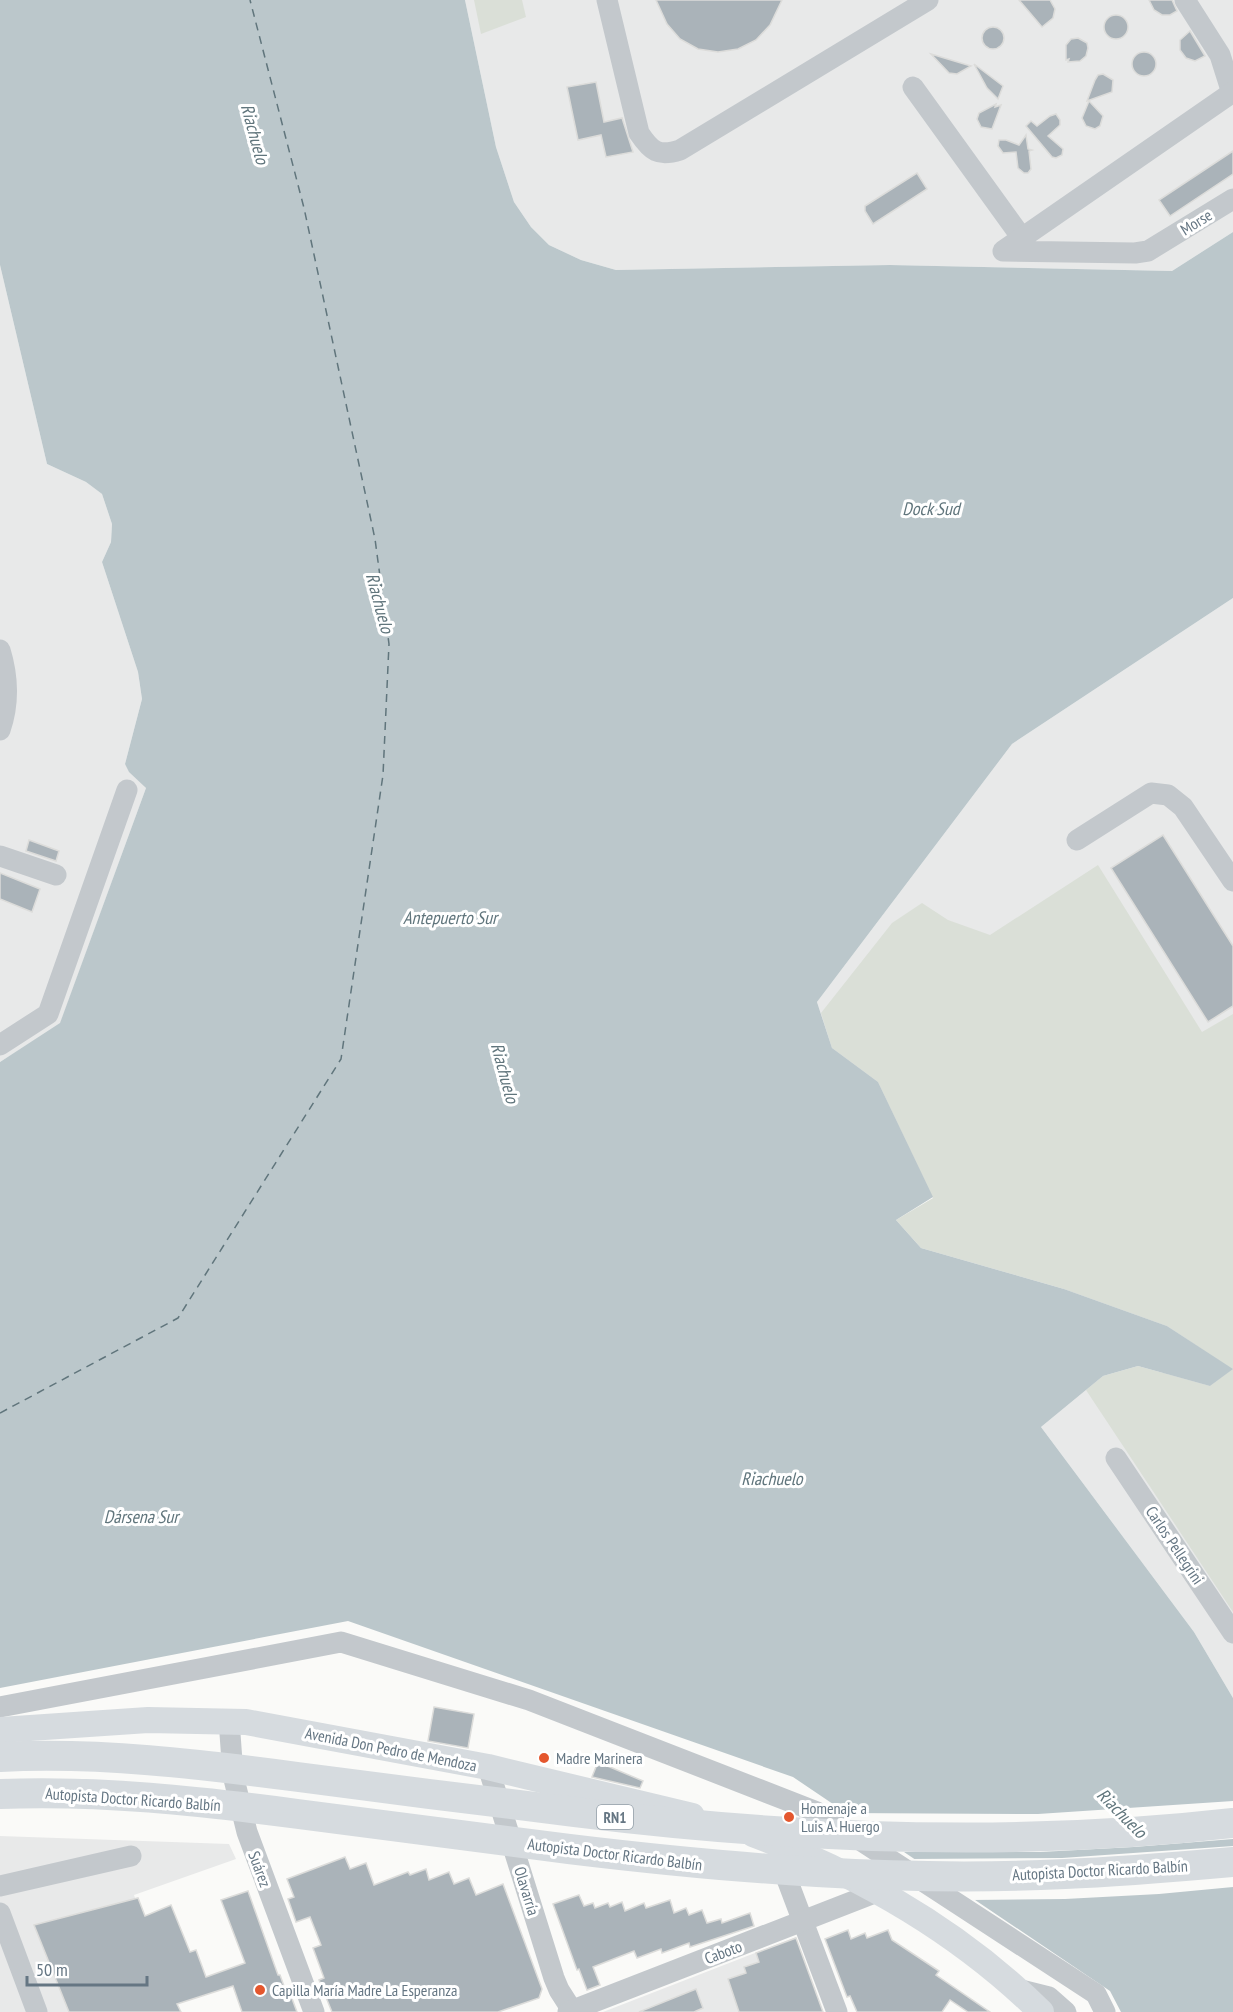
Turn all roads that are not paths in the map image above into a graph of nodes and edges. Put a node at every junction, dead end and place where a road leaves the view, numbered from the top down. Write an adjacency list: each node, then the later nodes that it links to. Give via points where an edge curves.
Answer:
1 (607, 0): 2 (street, via 639,133 648,147 668,154)
2 (928, 0)
3 (1185, 0): 5 (street, via 1220,55)
4 (913, 87): 7 (street)
5 (1233, 93): 7 (street)
6 (1233, 200): 7 (street, Morse, via 1160,245 1135,254 1003,251)
7 (1022, 238)
8 (0, 650): 9 (street, via 6,670 6,704)
9 (0, 730)
10 (127, 790): 15 (street, via 48,1014)
11 (1077, 840): 14 (street, via 1152,793 1168,795 1183,807)
12 (0, 856): 13 (street)
13 (56, 875)
14 (1233, 881)
15 (0, 1045)
16 (1116, 1458): 17 (street, Carlos Pellegrini)
17 (1233, 1633)
18 (0, 1707): 42 (street, via 341,1642 529,1700 817,1812 1095,1994)
19 (229, 1720): 20 (main road, Avenida Don Pedro de Mendoza, via 148,1720); 23 (main road, Avenida Don Pedro de Mendoza); 24 (street, Suárez)
20 (0, 1730)
21 (0, 1757): 27 (highway, RN1, via 159,1761 579,1813 833,1835 1039,1837)
22 (0, 1766): 24 (main road, Avenida Don Pedro de Mendoza)
23 (488, 1767): 26 (street, Olavarría); 28 (main road, Avenida Don Pedro de Mendoza, via 661,1807)
24 (234, 1775): 26 (main road, Avenida Don Pedro de Mendoza); 38 (street, Suárez, via 247,1832)
25 (0, 1794): 30 (highway, Autopista Doctor Ricardo Balbín / RN1, via 156,1797 568,1849 789,1871 970,1876)
26 (502, 1810): 28 (main road, Avenida Don Pedro de Mendoza); 36 (street, Olavarría, via 554,1978)
27 (1233, 1823)
28 (773, 1842): 32 (main road, Avenida Don Pedro de Mendoza); 34 (street)
29 (131, 1856): 31 (street)
30 (1233, 1862)
31 (0, 1886)
32 (877, 1892): 34 (street, Caboto); 35 (main road, Avenida Don Pedro de Mendoza, via 946,1932)
33 (0, 1913): 37 (street)
34 (803, 1922): 36 (street, Caboto); 39 (street)
35 (1017, 1989): 40 (main road, Avenida Don Pedro de Mendoza); 41 (street, via 1048,1997)
36 (571, 2011)
37 (38, 2012)
38 (314, 2012)
39 (837, 2012)
40 (1041, 2012)
41 (1066, 2012)
42 (1105, 2012)

